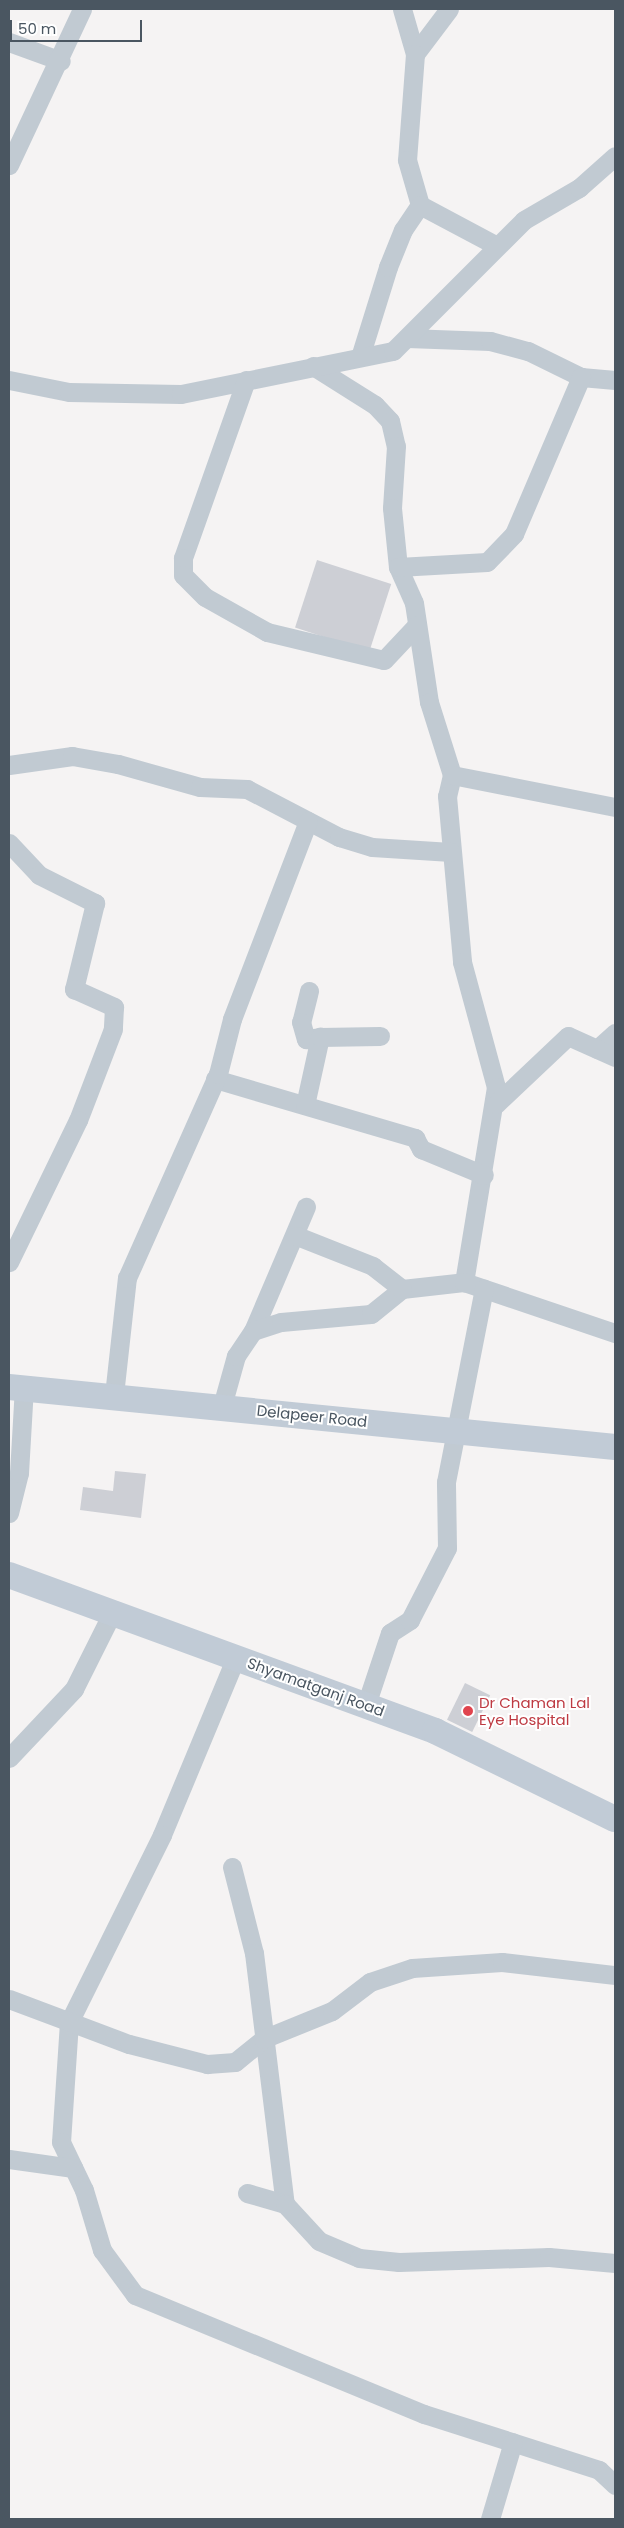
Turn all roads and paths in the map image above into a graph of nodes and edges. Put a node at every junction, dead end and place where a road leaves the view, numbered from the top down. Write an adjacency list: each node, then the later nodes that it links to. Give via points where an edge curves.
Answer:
1 (82, 9): 6 (street)
2 (402, 9): 5 (street)
3 (449, 9): 5 (street)
4 (9, 42): 6 (street)
5 (415, 54): 9 (street, via 407,160)
6 (61, 61): 8 (street, via 38,94)
7 (615, 156): 10 (street, via 579,188 524,220)
8 (9, 165)
9 (420, 205): 10 (street); 12 (street, via 403,230 388,267)
10 (497, 246): 11 (street)
11 (407, 338): 12 (street, via 393,351); 14 (street, via 490,341 528,351)
12 (360, 357): 13 (street)
13 (313, 366): 16 (street); 18 (street, via 375,404 390,421 396,446 392,508)
14 (581, 378): 17 (street); 18 (street, via 514,534 487,562)
15 (9, 380): 16 (street, via 69,392 181,394)
16 (246, 380): 19 (street, via 183,558 183,575 205,597 267,632 384,660)
17 (615, 380)
18 (398, 566): 19 (street, via 414,603)
19 (417, 625): 21 (street, via 429,702)
20 (9, 765): 23 (street, via 72,756 118,764 200,787 247,789)
21 (452, 775): 22 (street); 25 (street, via 447,796)
22 (615, 807)
23 (308, 821): 25 (street, via 372,847); 32 (street, via 232,1019)
24 (9, 843): 38 (street, via 39,875 95,903 74,989 114,1007 113,1029 78,1120)
25 (451, 852): 33 (street, via 462,962 496,1086)
26 (309, 991): 29 (street, via 301,1022 306,1038)
27 (615, 1032): 30 (street)
28 (380, 1036): 29 (street)
29 (320, 1037): 34 (street)
30 (597, 1049): 31 (street); 33 (street, via 568,1036)
31 (615, 1058)
32 (215, 1080): 34 (street); 45 (street, via 127,1278)
33 (496, 1104): 35 (street)
34 (305, 1105): 35 (street, via 415,1138 421,1149)
35 (484, 1176): 39 (street)
36 (306, 1207): 37 (street)
37 (297, 1236): 41 (street, via 373,1266); 42 (street)
38 (9, 1262)
39 (464, 1282): 40 (street); 41 (street)
40 (484, 1288): 43 (street); 47 (street)
41 (402, 1289): 42 (street, via 371,1314 280,1322)
42 (253, 1331): 46 (street, via 236,1356)
43 (615, 1333)
44 (16, 1387): 45 (street, Delapeer Road); 49 (street, via 19,1474)
45 (114, 1394): 46 (street, Delapeer Road)
46 (222, 1406): 47 (street, Delapeer Road)
47 (455, 1431): 48 (street, Delapeer Road); 53 (street, via 446,1482 447,1548 410,1620 390,1633)
48 (615, 1446)
49 (9, 1513)
50 (9, 1575): 51 (street, Shyamatganj Road)
51 (112, 1613): 52 (street, Shyamatganj Road); 54 (street, via 74,1689)
52 (236, 1657): 53 (street, Shyamatganj Road); 59 (street, via 162,1835)
53 (366, 1705): 55 (street, Shyamatganj Road, via 435,1731)
54 (9, 1758)
55 (615, 1819)
56 (232, 1868): 60 (street, via 254,1954)
57 (615, 1975): 60 (street, via 502,1962 412,1968 370,1982 332,2012)
58 (9, 1999): 59 (street)
59 (69, 2022): 60 (street, via 129,2044 207,2064 235,2062); 62 (street, via 61,2142)
60 (263, 2039): 64 (street)
61 (9, 2159): 62 (street)
62 (73, 2168): 66 (street, via 102,2250 135,2295 424,2414)
63 (247, 2193): 64 (street)
64 (285, 2204): 65 (street, via 319,2241 359,2258 399,2262 549,2257)
65 (615, 2263)
66 (513, 2442): 67 (street, via 599,2470); 68 (street)
67 (615, 2485)
68 (490, 2519)

